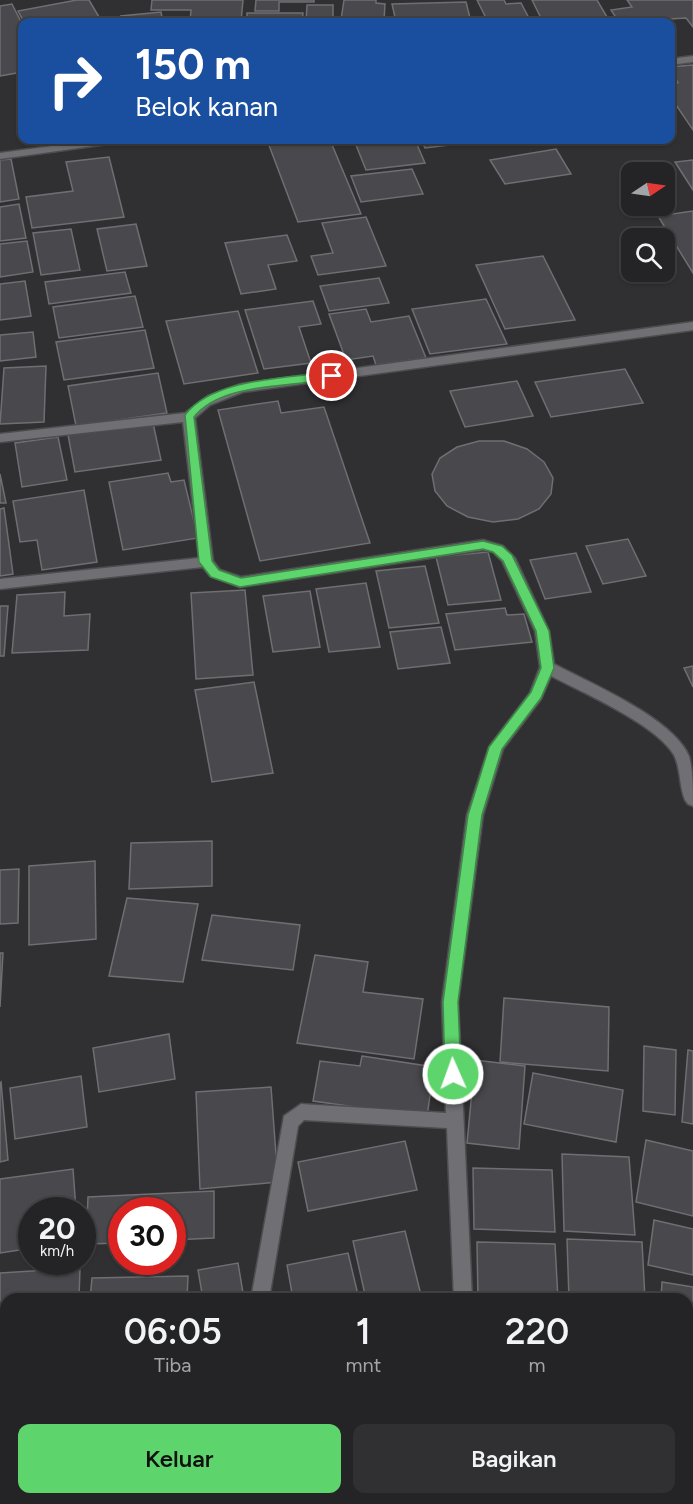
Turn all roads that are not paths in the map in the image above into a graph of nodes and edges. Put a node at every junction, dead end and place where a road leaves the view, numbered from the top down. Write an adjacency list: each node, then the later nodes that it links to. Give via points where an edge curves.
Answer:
1 (693, 59): 2 (street)
2 (675, 61)
3 (86, 144): 4 (street)
4 (0, 156)
5 (693, 326): 6 (street, via 241,388 198,404)
6 (189, 417): 7 (street); 8 (street)
7 (0, 438)
8 (206, 562): 9 (street); 10 (street, via 215,573 240,582 483,545 498,549 508,558 542,631)
9 (0, 584)
10 (547, 668): 11 (street, via 648,723 680,752); 12 (street, via 536,694 496,747 475,815 450,1002)
11 (693, 800)
12 (455, 1121): 13 (street, via 301,1112 290,1122); 14 (street)
13 (261, 1293)
14 (463, 1293)

